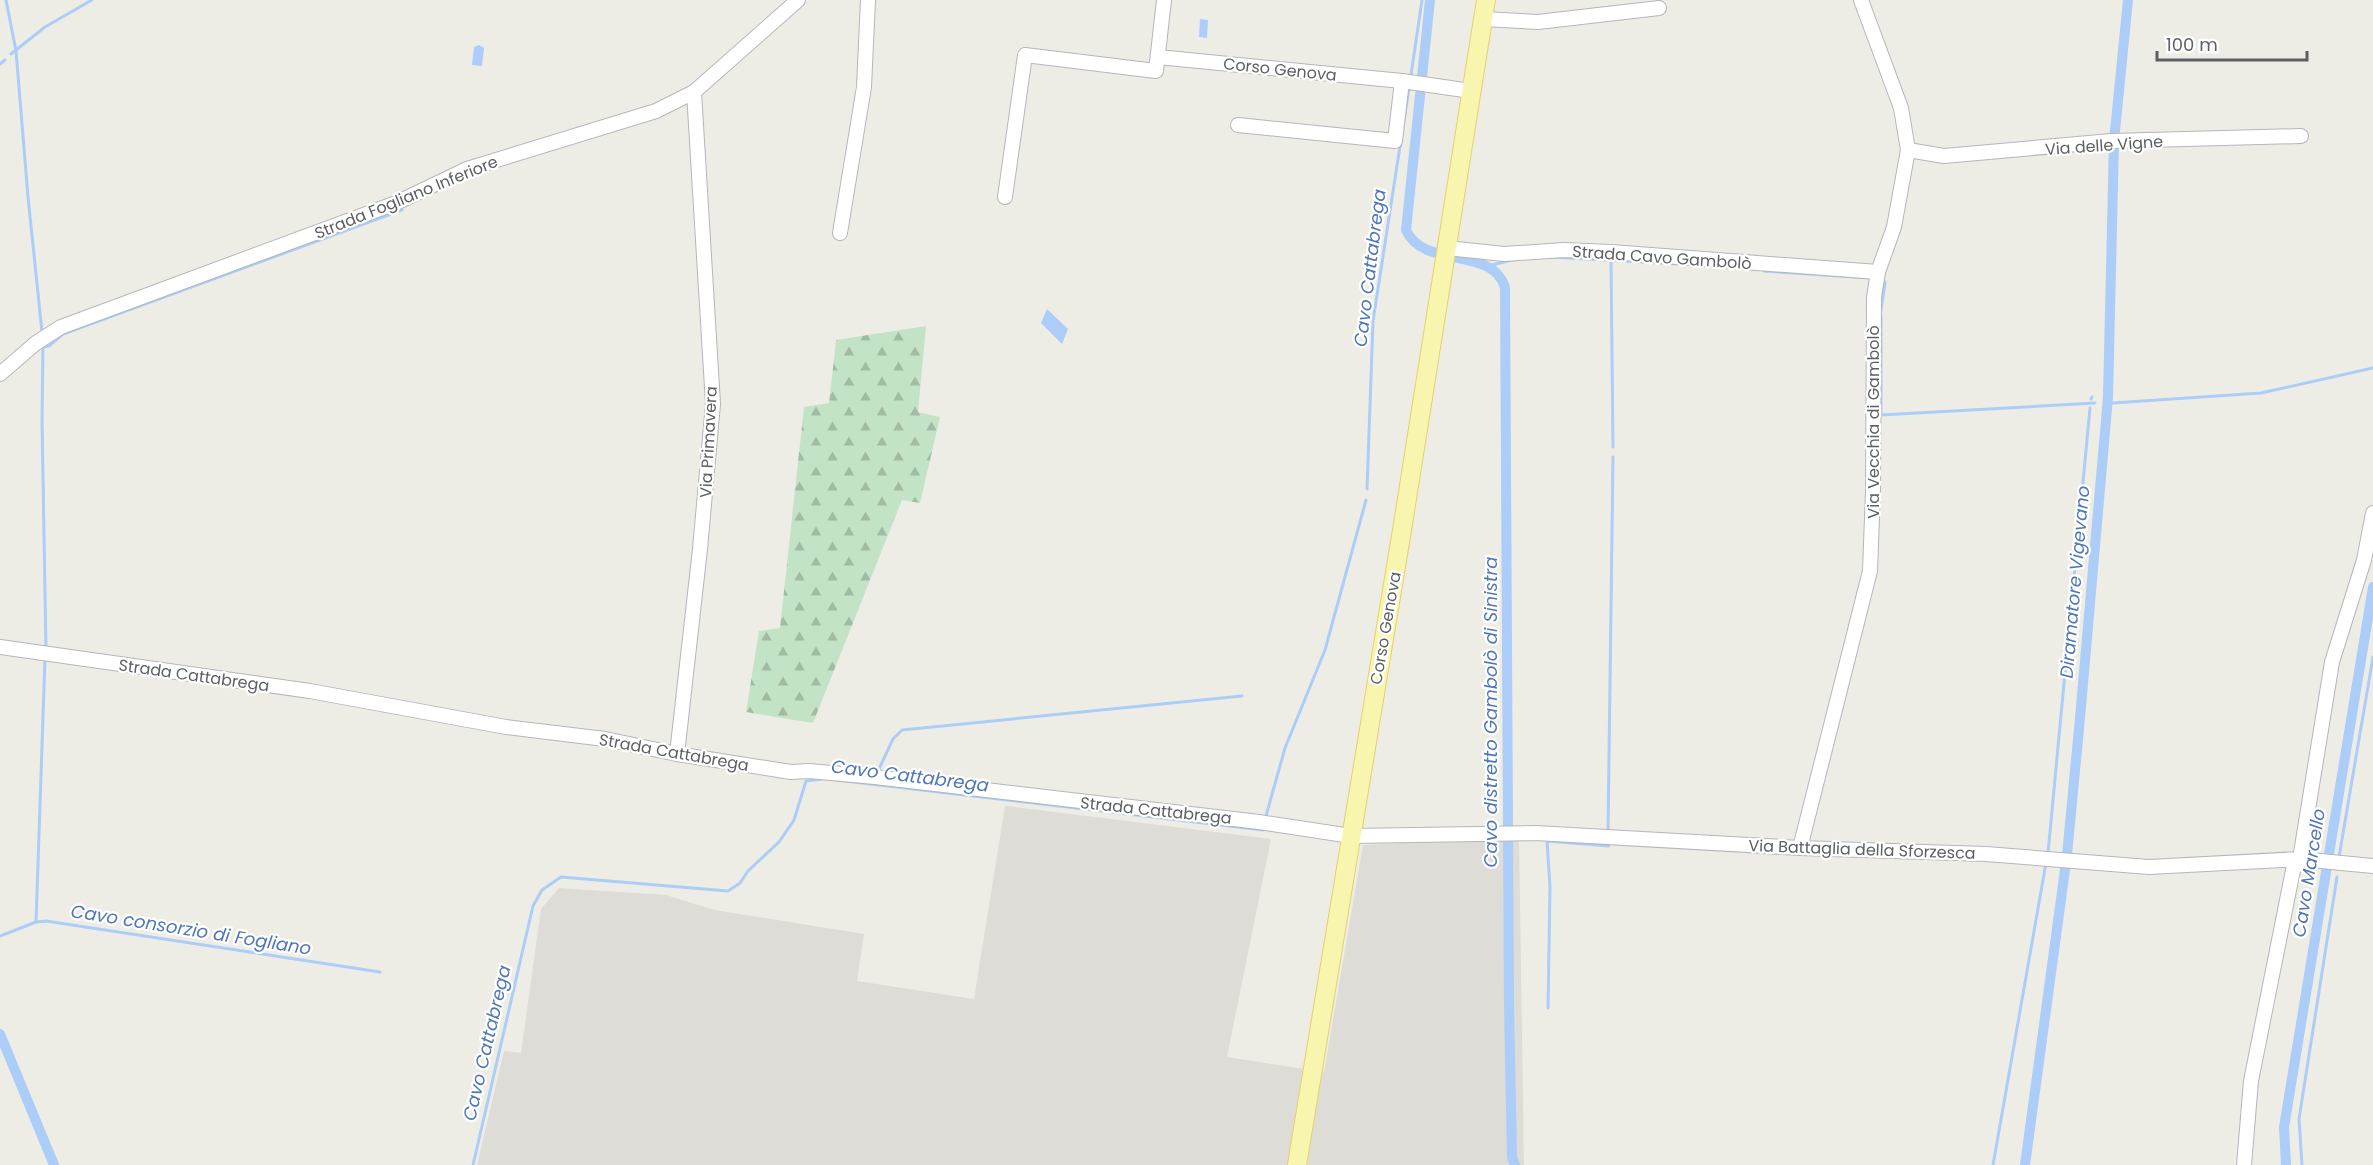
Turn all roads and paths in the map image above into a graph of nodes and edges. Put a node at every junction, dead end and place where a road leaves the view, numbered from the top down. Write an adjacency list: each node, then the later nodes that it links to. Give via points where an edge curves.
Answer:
1 (798, 0): 10 (street, Strada Fogliano Inferiore)
2 (868, 0): 16 (street, via 864,87)
3 (1164, 0): 8 (street)
4 (1486, 0): 7 (main road, Corso Genova)
5 (1862, 0): 14 (street, Via Vecchia di Gambolò, via 1901,108)
6 (1659, 8): 7 (street, via 1538,22)
7 (1483, 19): 11 (main road, Corso Genova)
8 (1157, 64): 9 (street, Corso Genova); 15 (street, Corso Genova, via 1025,55)
9 (1415, 83): 11 (street, Corso Genova); 12 (street, via 1395,141)
10 (694, 92): 19 (street, Strada Fogliano Inferiore, via 656,111 467,169 396,202 61,327); 22 (street, Via Primavera, via 713,404)
11 (1471, 92): 17 (main road, Corso Genova)
12 (1238, 125)
13 (2301, 136): 14 (street, Via delle Vigne, via 2117,142 1944,156)
14 (1908, 150): 18 (street, Via Vecchia di Gambolò, via 1894,227)
15 (1005, 197)
16 (840, 233)
17 (1447, 253): 18 (street, Strada Cavo Gambolò, via 1611,252); 23 (main road, Corso Genova)
18 (1878, 272): 24 (street, Via Vecchia di Gambolò, via 1873,315 1870,571)
19 (0, 374)
20 (2373, 513): 25 (street, via 2364,560 2332,662)
21 (0, 647): 22 (street, Strada Cattabrega, via 310,691)
22 (677, 754): 23 (street, Strada Cattabrega, via 791,772 875,777)
23 (1351, 836): 24 (street, Via Battaglia della Sforzesca, via 1510,832); 27 (main road, Corso Genova)
24 (1800, 848): 25 (street, Via Battaglia della Sforzesca, via 1986,854 2149,867)
25 (2300, 859): 26 (street, Via Battaglia della Sforzesca); 28 (street, via 2293,870 2258,1036 2250,1081)
26 (2373, 866)
27 (1297, 1165)
28 (2244, 1165)

